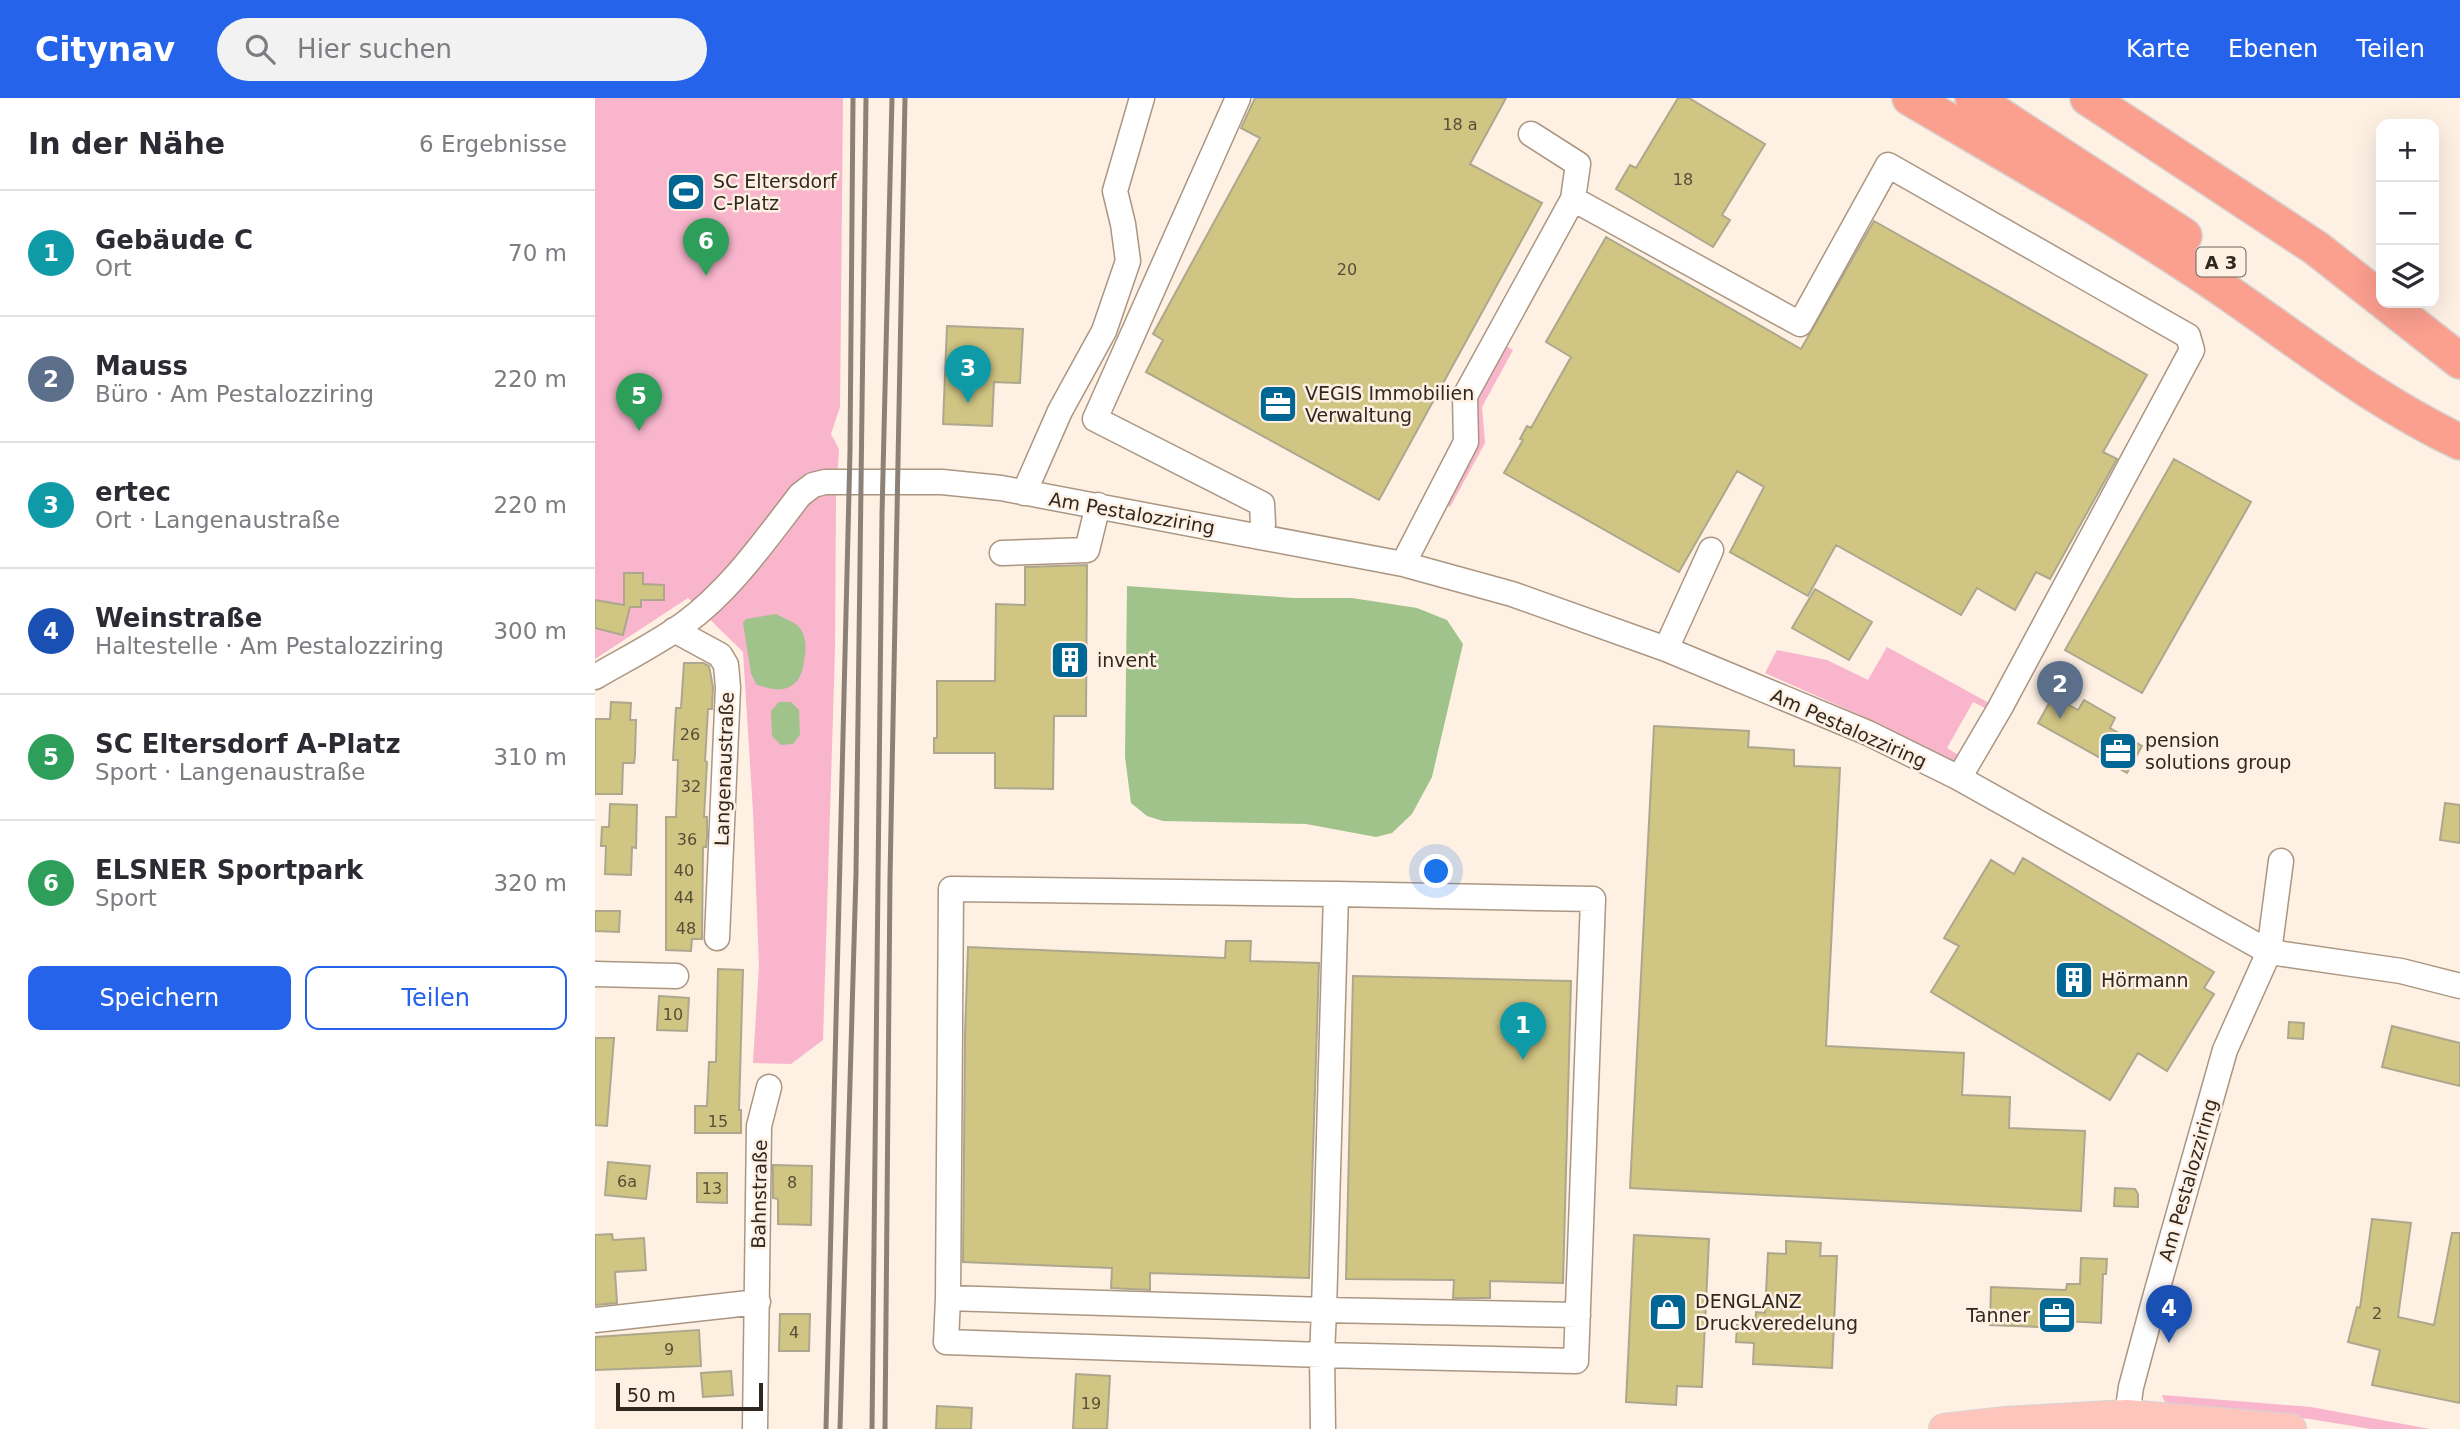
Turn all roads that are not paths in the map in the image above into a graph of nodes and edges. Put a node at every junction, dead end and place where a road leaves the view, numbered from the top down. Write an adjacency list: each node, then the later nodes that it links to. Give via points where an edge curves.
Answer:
1 (1142, 98): 12 (street, Am Pestalozziring, via 1115,191 1128,261 1104,331 1060,411)
2 (1238, 98): 14 (street, via 1095,419 1262,505)
3 (1910, 98): 11 (highway, via 2192,269 2421,424)
4 (1973, 98): 11 (highway, A 3, via 2185,237)
5 (2088, 98): 8 (highway, via 2316,248)
6 (1531, 134): 7 (street, via 1579,164)
7 (1573, 199): 17 (street, via 1465,396 1465,442); 21 (street, via 1800,324 1888,165 2188,336 2192,350)
8 (2376, 295)
9 (2392, 308): 10 (highway)
10 (2460, 360)
11 (2460, 440)
12 (1024, 493): 13 (street, Am Pestalozziring); 18 (street, via 942,482 813,485 731,581)
13 (1098, 505): 14 (street, Am Pestalozziring); 16 (street, via 1087,550)
14 (1260, 537): 17 (street, Am Pestalozziring)
15 (1711, 550): 19 (street)
16 (1002, 553)
17 (1403, 564): 19 (street, Am Pestalozziring, via 1512,594)
18 (674, 630): 20 (street); 24 (street, Langenaustraße, via 720,655 726,665)
19 (1666, 649): 21 (street, Am Pestalozziring, via 1868,733)
20 (595, 677)
21 (1959, 778): 25 (street, Am Pestalozziring)
22 (2281, 861): 25 (street)
23 (1336, 894): 30 (street, via 951,889); 32 (street); 33 (street, via 1593,899)
24 (717, 937)
25 (2269, 952): 28 (street, Am Pestalozziring, via 2401,971); 36 (street, Am Pestalozziring, via 2225,1050 2155,1294)
26 (595, 974): 27 (street)
27 (676, 976)
28 (2460, 986)
29 (769, 1087): 31 (street, Bahnstraße, via 759,1126)
30 (948, 1298): 32 (street); 35 (street, via 946,1342)
31 (758, 1302): 34 (street); 37 (street, Bahnstraße)
32 (1324, 1310): 33 (street); 35 (street)
33 (1578, 1315): 35 (street, via 1577,1361)
34 (595, 1320)
35 (1322, 1355): 38 (street)
36 (2127, 1415): 39 (main road); 40 (main road)
37 (755, 1429)
38 (1323, 1429)
39 (1944, 1429)
40 (2291, 1429)

